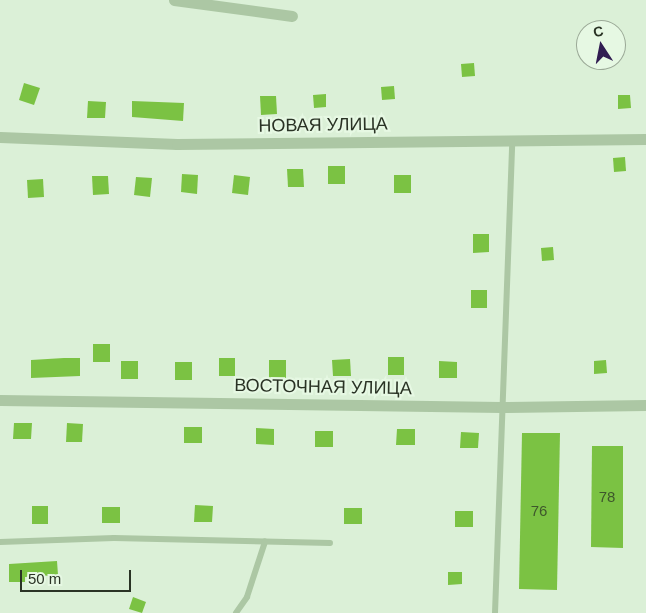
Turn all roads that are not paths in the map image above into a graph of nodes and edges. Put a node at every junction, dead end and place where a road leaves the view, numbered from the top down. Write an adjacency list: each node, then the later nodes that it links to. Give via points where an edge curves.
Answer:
1 (174, 0): 2 (street)
2 (292, 16)
3 (0, 137): 5 (street, НОВАЯ УЛИЦА, via 177,144)
4 (646, 139): 5 (street, НОВАЯ УЛИЦА)
5 (512, 140): 8 (lane)
6 (0, 400): 8 (street, ВОСТОЧНАЯ УЛИЦА)
7 (646, 405): 8 (street, ВОСТОЧНАЯ УЛИЦА)
8 (501, 407): 13 (lane)
9 (0, 542): 10 (lane, via 114,538)
10 (266, 542): 11 (lane); 12 (lane, via 247,597)
11 (330, 543)
12 (236, 613)
13 (495, 613)

